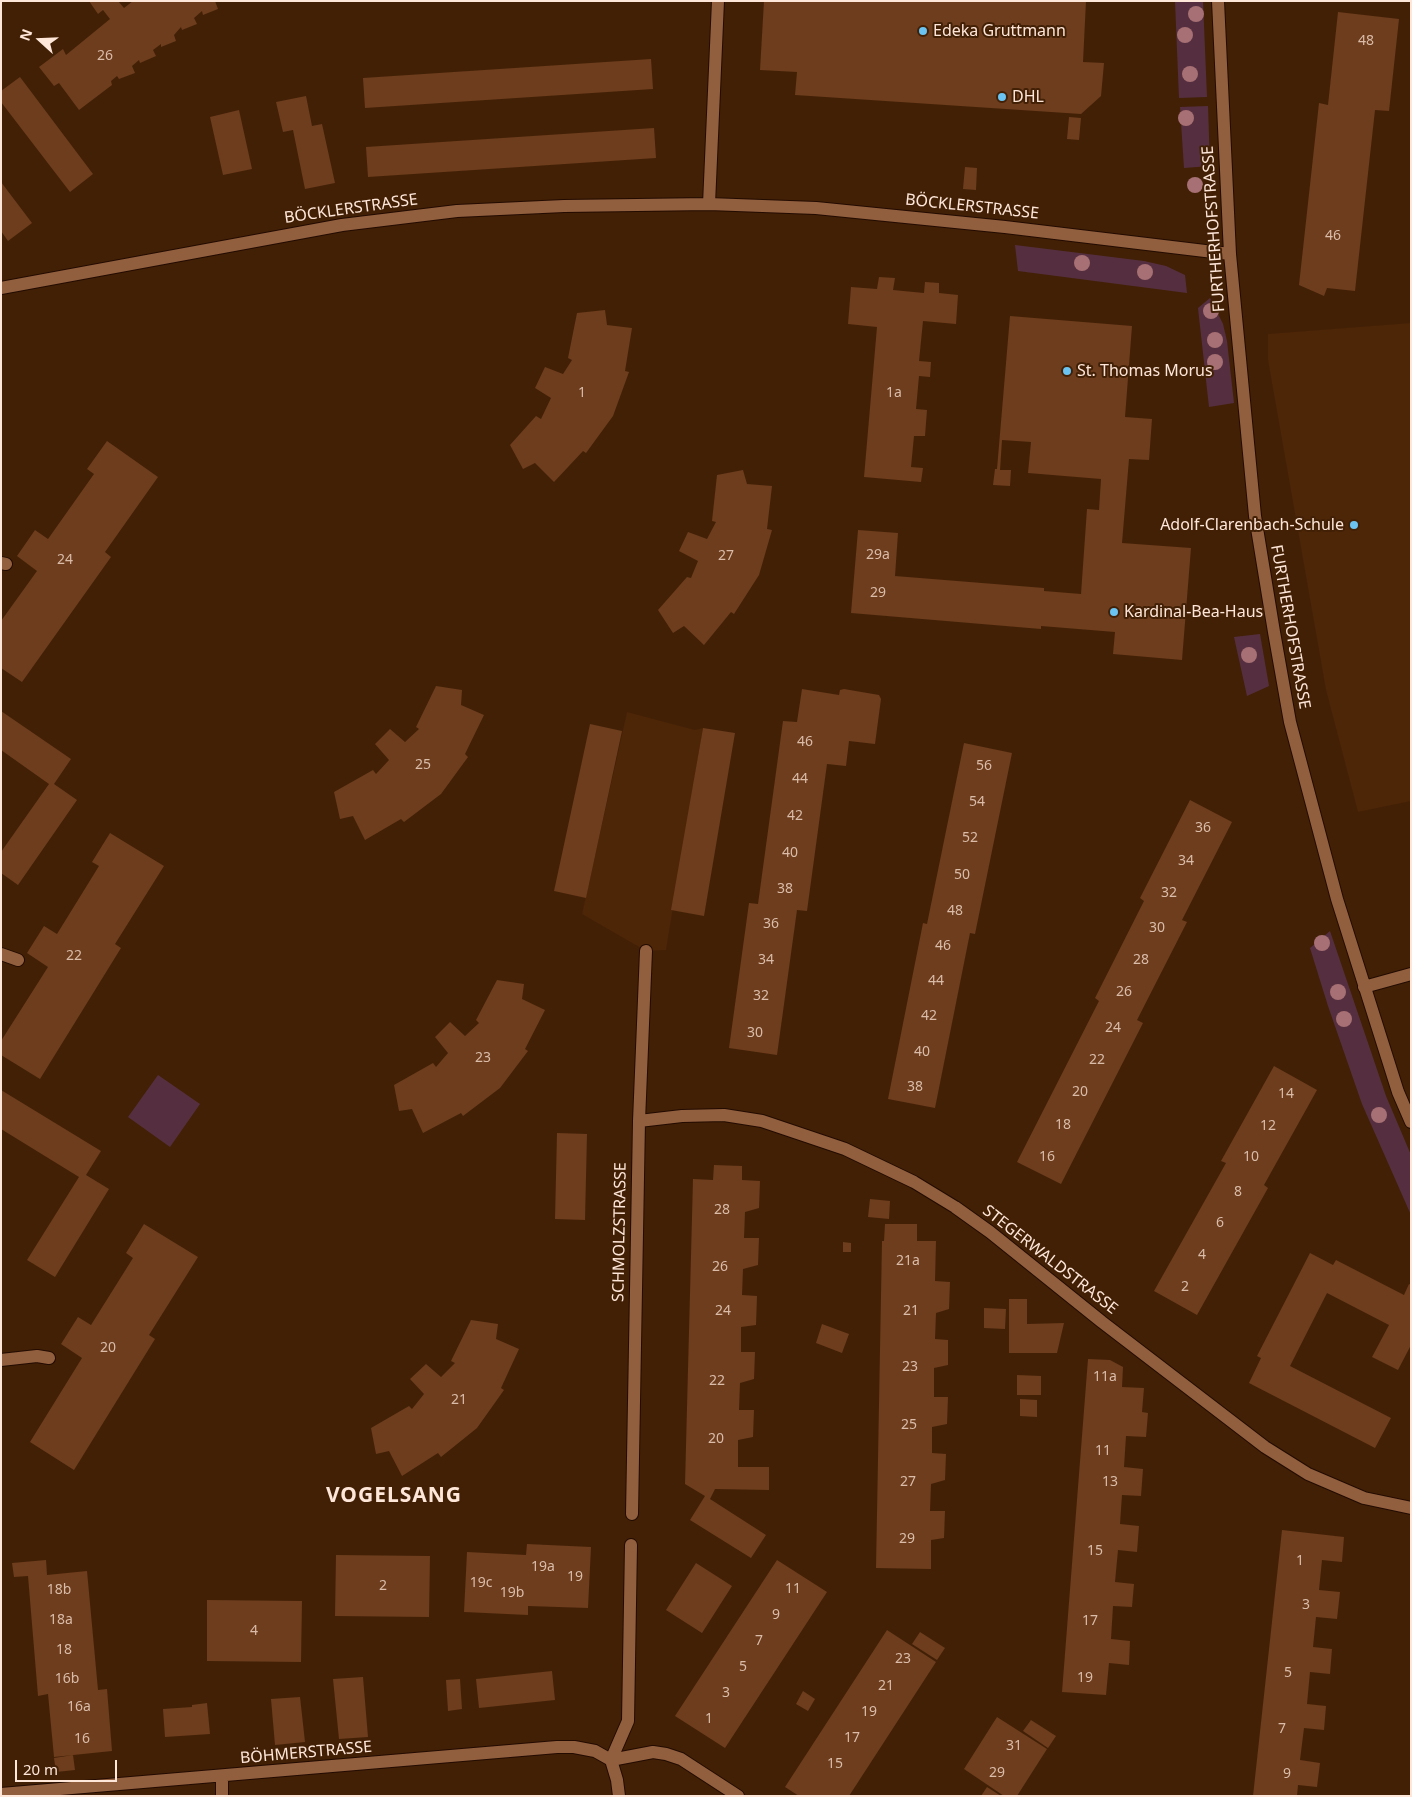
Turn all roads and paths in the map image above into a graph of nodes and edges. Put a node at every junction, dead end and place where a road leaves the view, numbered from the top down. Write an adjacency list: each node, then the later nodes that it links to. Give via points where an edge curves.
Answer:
1 (718, 1): 3 (street)
2 (1218, 1): 4 (street, FURTHERHOFSTRASSE)
3 (709, 204): 4 (street, BÖCKLERSTRASSE, via 825,209); 5 (street, BÖCKLERSTRASSE, via 457,211 306,231)
4 (1230, 254): 10 (street, FURTHERHOFSTRASSE, via 1255,516 1290,722)
5 (1, 288)
6 (646, 951): 11 (street, SCHMOLZSTRASSE)
7 (1, 954): 8 (street)
8 (18, 960)
9 (1411, 974): 10 (street)
10 (1364, 987): 12 (street, FURTHERHOFSTRASSE)
11 (639, 1122): 15 (street, STEGERWALDSTRASSE, via 716,1115 762,1121 845,1150 914,1182 990,1232 1265,1448 1308,1474 1364,1498); 16 (street, SCHMOLZSTRASSE)
12 (1411, 1122)
13 (49, 1358): 14 (street)
14 (1, 1360)
15 (1411, 1508)
16 (632, 1514)
17 (631, 1544): 18 (street, via 628,1721)
18 (611, 1760): 19 (street, BÖHMERSTRASSE, via 595,1751 557,1747); 22 (street); 23 (street, via 653,1752 666,1754 681,1759)
19 (222, 1777): 20 (street, BÖHMERSTRASSE); 21 (street)
20 (1, 1794)
21 (222, 1796)
22 (619, 1796)
23 (738, 1796)

